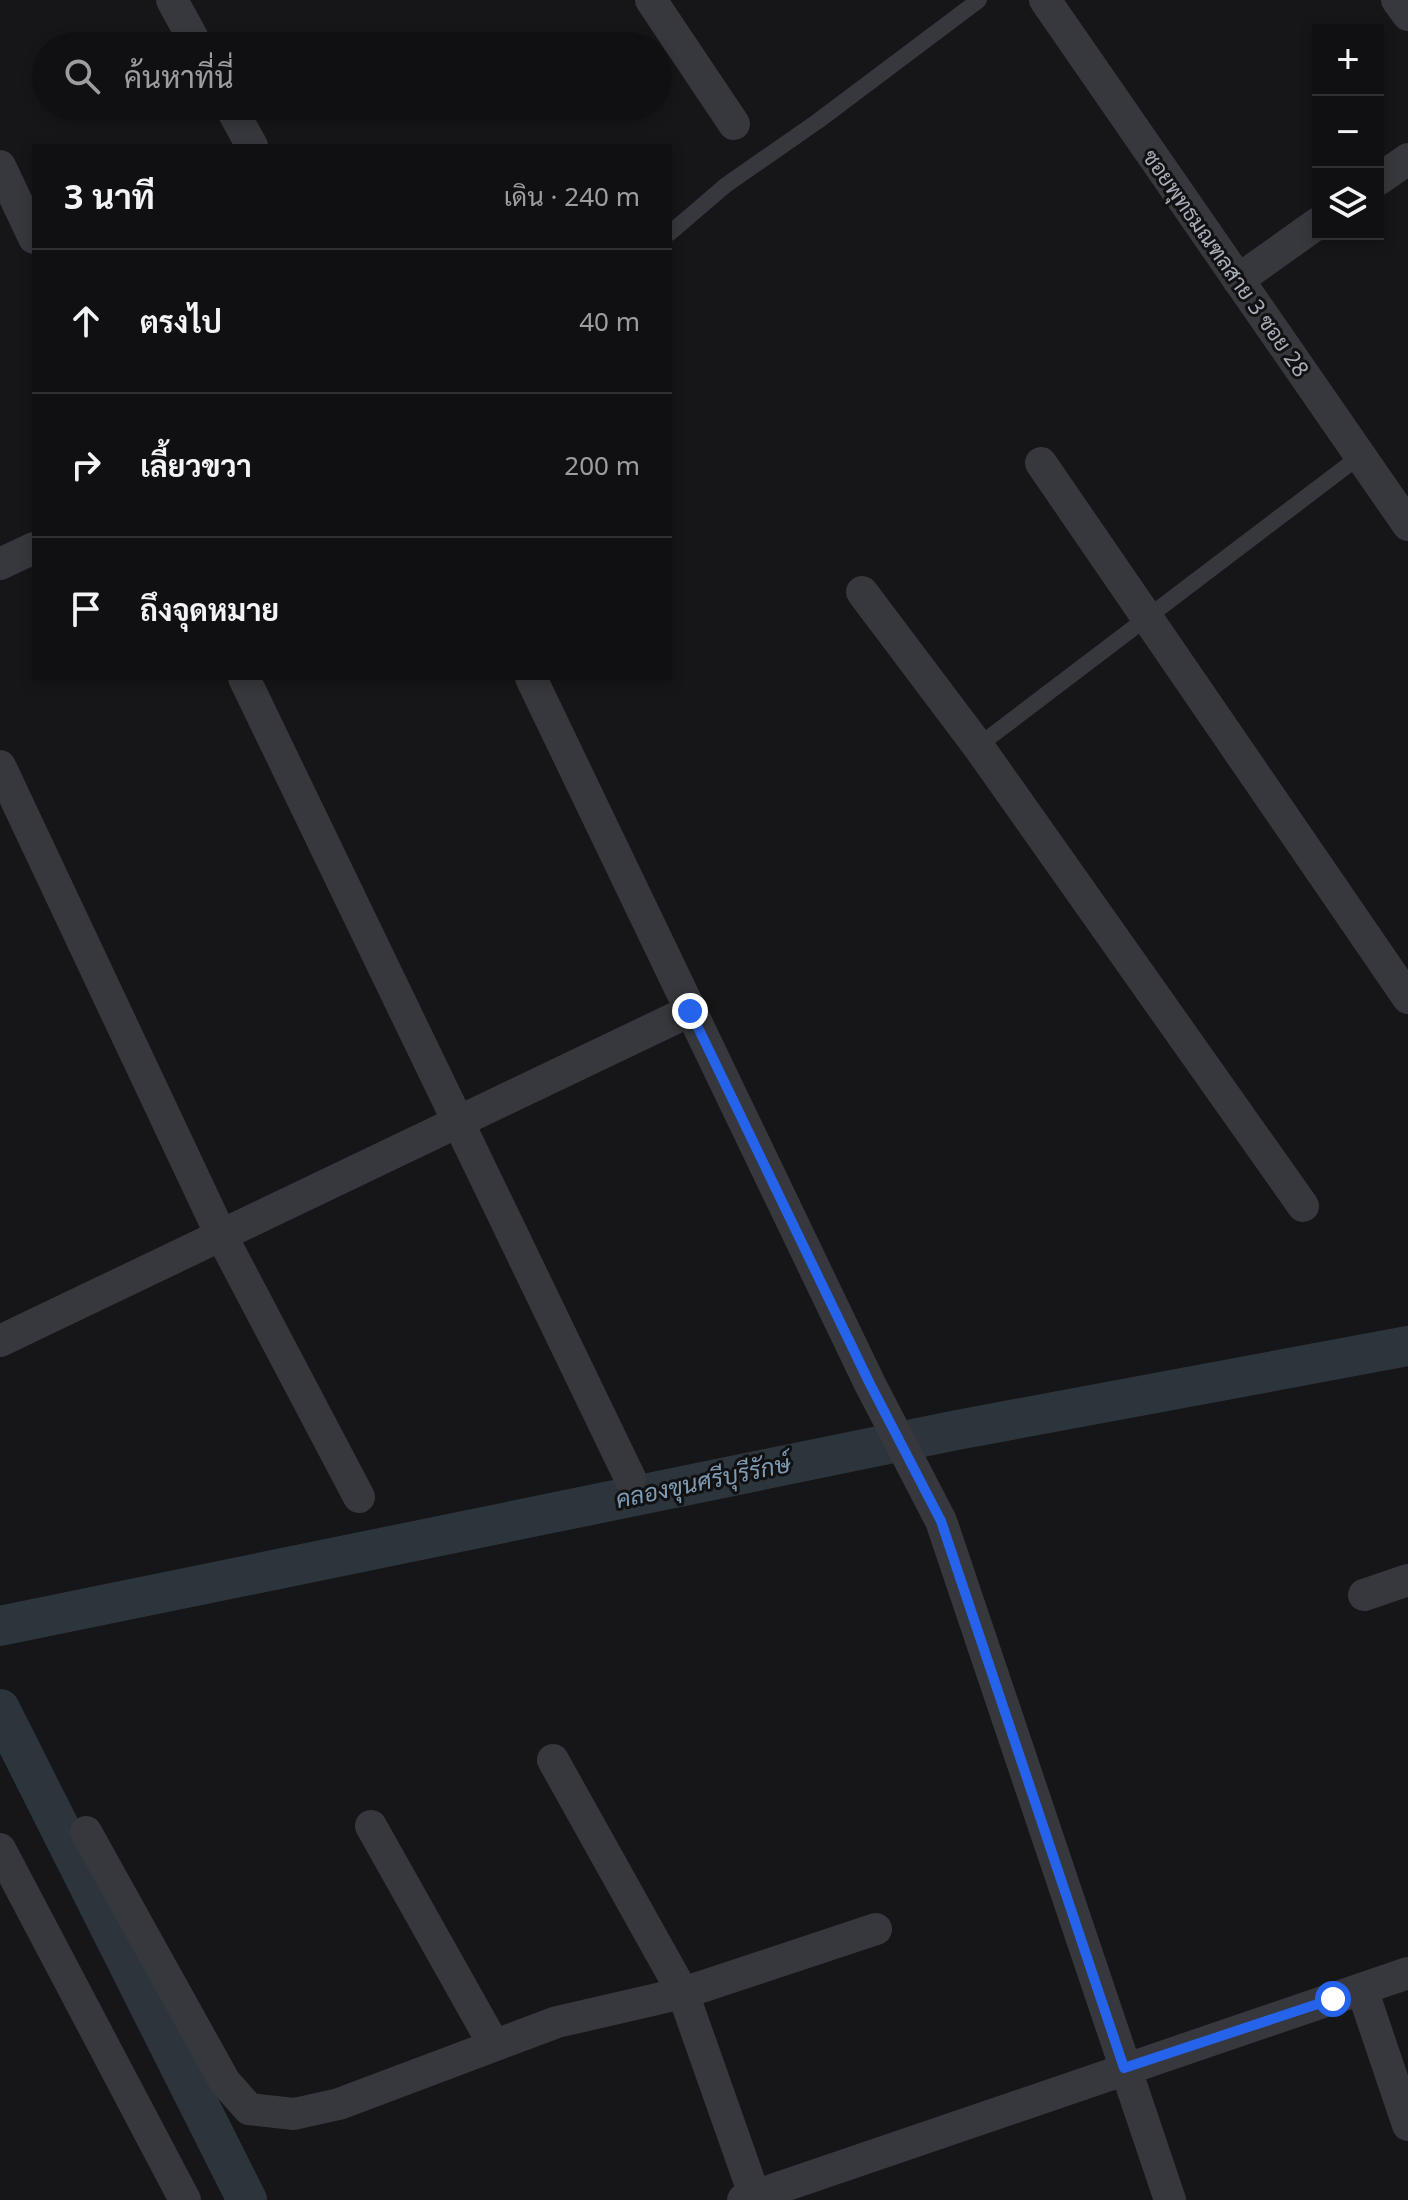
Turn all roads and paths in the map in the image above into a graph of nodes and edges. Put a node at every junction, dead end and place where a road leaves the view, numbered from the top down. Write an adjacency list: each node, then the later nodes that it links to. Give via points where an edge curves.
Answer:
1 (172, 0): 7 (street)
2 (651, 0): 9 (street)
3 (979, 0): 15 (lane, via 726,185)
4 (1045, 0): 17 (street, ซอยพุทธมณฑลสาย 3 ซอย 28)
5 (1397, 0): 6 (street)
6 (1408, 15)
7 (189, 32)
8 (238, 120): 10 (street)
9 (734, 124)
10 (251, 144)
11 (1408, 159): 13 (street)
12 (0, 166): 16 (street)
13 (1384, 176)
14 (1312, 227): 17 (street)
15 (672, 231)
16 (32, 234)
17 (1238, 280): 18 (street, ซอยพุทธมณฑลสาย 3 ซอย 28)
18 (1360, 456): 20 (street, ซอยพุทธมณฑลสาย 3 ซอย 28); 24 (lane)
19 (1041, 463): 24 (street)
20 (1408, 525)
21 (32, 549): 22 (street)
22 (0, 564)
23 (862, 592): 27 (street)
24 (1147, 617): 27 (lane); 29 (street)
25 (245, 680): 31 (street)
26 (532, 680): 30 (street)
27 (978, 746): 32 (street)
28 (0, 766): 33 (street)
29 (1408, 998)
30 (690, 1011): 31 (street); 48 (street, via 941,1521)
31 (460, 1123): 33 (street); 35 (street)
32 (1303, 1206)
33 (220, 1233): 34 (street); 36 (street)
34 (0, 1341)
35 (630, 1478)
36 (359, 1497)
37 (1408, 1580): 38 (street)
38 (1364, 1595)
39 (553, 1760): 46 (street)
40 (371, 1826): 47 (street)
41 (86, 1832): 47 (street, via 225,2082 249,2109 294,2114 339,2104)
42 (0, 1849): 51 (street)
43 (876, 1929): 46 (street)
44 (1408, 1973): 45 (street)
45 (1362, 1989): 48 (street); 49 (street)
46 (683, 1993): 47 (street, via 596,2011); 50 (street)
47 (494, 2045)
48 (1124, 2068): 50 (street); 52 (street)
49 (1408, 2125)
50 (751, 2199)
51 (185, 2200)
52 (1170, 2200)

